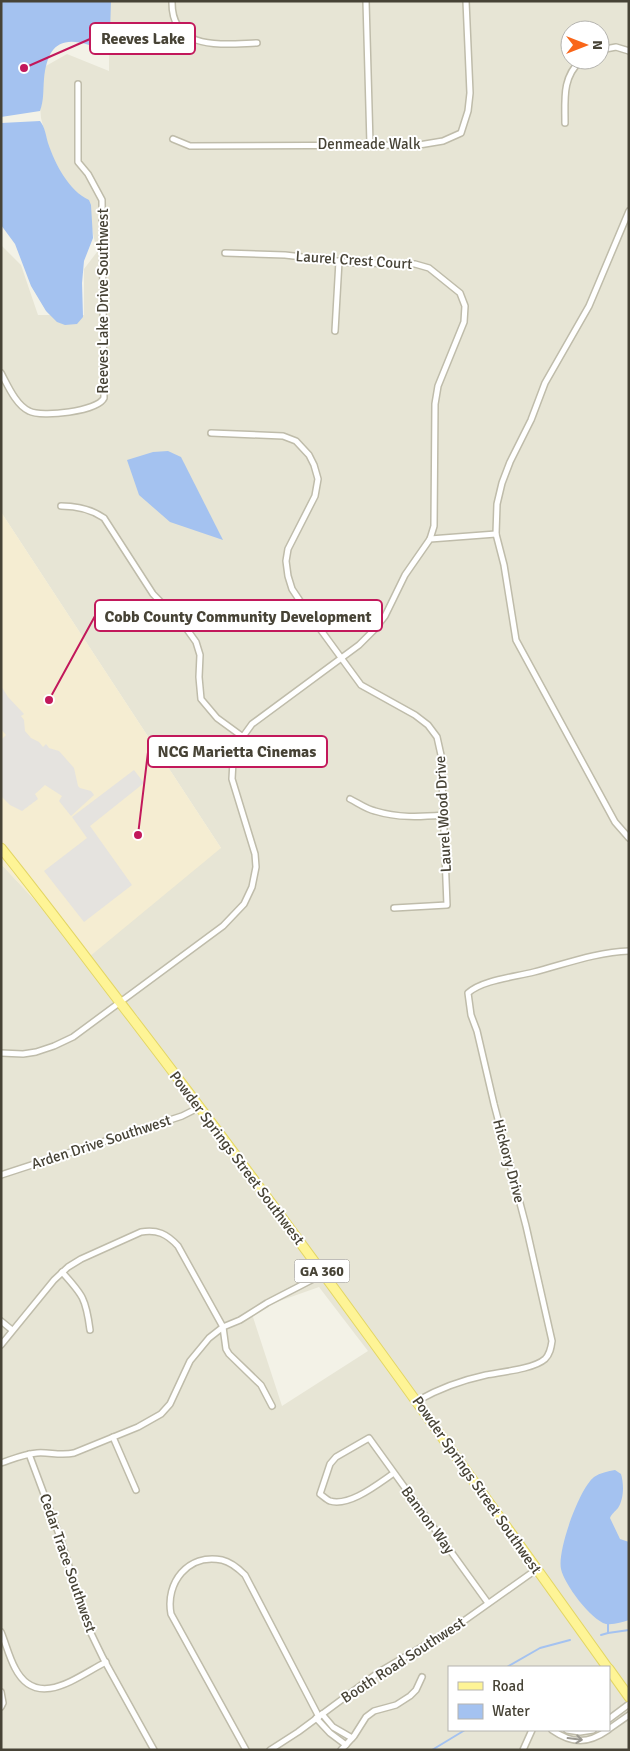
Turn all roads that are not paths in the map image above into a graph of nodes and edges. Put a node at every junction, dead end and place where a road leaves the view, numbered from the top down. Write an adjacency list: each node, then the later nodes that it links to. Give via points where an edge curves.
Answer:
1 (172, 1): 4 (street, via 182,32 197,41)
2 (366, 1): 11 (street)
3 (466, 1): 11 (street, Denmeade Walk, via 470,93 461,133 443,141 419,145)
4 (257, 43)
5 (610, 48): 6 (street)
6 (629, 51)
7 (571, 70): 9 (street, via 566,84)
8 (78, 84): 16 (street, Reeves Lake Drive Southwest, via 78,162 102,200 104,398 86,408 55,414 34,413 20,404)
9 (565, 123)
10 (173, 139): 11 (street, Denmeade Walk, via 190,146)
11 (370, 144)
12 (628, 212): 19 (street, via 589,306 545,382 510,462 497,504)
13 (225, 253): 14 (street, Laurel Crest Court, via 285,255)
14 (339, 262): 15 (street); 20 (street, Laurel Crest Court, via 415,264 429,268 460,293 466,306 464,322 438,386 434,526)
15 (334, 331)
16 (1, 373)
17 (211, 433): 21 (street, Laurel Wood Drive, via 283,436 296,441 309,455 318,479 315,496 288,549 288,576 292,589)
18 (61, 506): 22 (street, via 92,510 104,518 153,594 196,642 200,655 201,699 217,718)
19 (496, 534): 20 (street); 25 (street, via 516,640 615,822)
20 (430, 539): 21 (street, via 405,575 385,616 359,645)
21 (341, 658): 22 (street, via 252,724); 24 (street, Laurel Wood Drive, via 362,685 415,715 437,737 441,756)
22 (243, 737): 29 (street, via 233,761 232,779 255,854 252,887 244,904 223,926)
23 (350, 799): 24 (street, via 374,811 396,815 415,818)
24 (443, 815): 27 (street, Laurel Wood Drive, via 447,905)
25 (629, 838)
26 (1, 848): 29 (main road, Powder Springs Street Southwest / GA 360)
27 (394, 908)
28 (629, 950): 40 (street, Hickory Drive, via 497,981 468,993 526,1226 552,1341 551,1350 544,1359 525,1367 484,1376)
29 (120, 1002): 30 (street, via 82,1031 54,1046 23,1054); 31 (main road, Powder Springs Street Southwest / GA 360)
30 (1, 1053)
31 (200, 1107): 32 (street, Arden Drive Southwest, via 182,1116); 34 (main road, Powder Springs Street Southwest / GA 360)
32 (1, 1175)
33 (62, 1272): 36 (street, via 81,1259 141,1232 158,1232 171,1238 178,1246); 37 (street); 38 (street, via 84,1300)
34 (324, 1273): 36 (street); 40 (main road, Powder Springs Street Southwest / GA 360)
35 (1, 1321): 37 (street)
36 (223, 1327): 41 (street, via 229,1354 260,1385); 42 (street, via 196,1352 165,1410 147,1423)
37 (12, 1330): 39 (street)
38 (90, 1330)
39 (1, 1345)
40 (417, 1401): 47 (main road, Powder Springs Street Southwest / GA 360)
41 (272, 1406)
42 (114, 1437): 43 (street, via 69,1454); 46 (street)
43 (29, 1454): 44 (street); 50 (street, Cedar Trace Southwest, via 60,1537 84,1617)
44 (1, 1463)
45 (394, 1473): 45 (street, Bannon Way, via 369,1438 336,1457 330,1464 320,1494 330,1501 342,1501 361,1495); 48 (street, Bannon Way)
46 (136, 1490)
47 (537, 1569): 48 (street, Booth Road Southwest); 51 (main road, Powder Springs Street Southwest / GA 360)
48 (488, 1603): 59 (street, Booth Road Southwest, via 451,1630 379,1672)
49 (1, 1632): 50 (street, via 18,1674 33,1687 46,1690 60,1686)
50 (106, 1662): 69 (street, Cedar Trace Southwest)
51 (607, 1666)
52 (610, 1671): 55 (main road, Powder Springs Street Southwest / GA 360)
53 (422, 1677): 67 (street, via 410,1696 366,1717)
54 (1, 1692): 57 (street)
55 (629, 1697)
56 (629, 1704): 60 (street)
57 (1, 1707)
58 (629, 1715): 61 (street)
59 (319, 1716): 67 (street); 68 (street, via 330,1733); 70 (street, via 245,1574 221,1560 209,1559 193,1564 173,1585 171,1614); 71 (street, Booth Road Southwest)
60 (610, 1718)
61 (610, 1728)
62 (532, 1731): 73 (street)
63 (554, 1731): 66 (street, one-way to 66, via 578,1741 592,1739)
64 (575, 1731): 65 (street)
65 (588, 1731)
66 (605, 1731)
67 (352, 1738): 68 (street)
68 (346, 1745): 72 (street)
69 (154, 1750)
70 (246, 1750)
71 (270, 1750)
72 (341, 1750)
73 (523, 1750)

